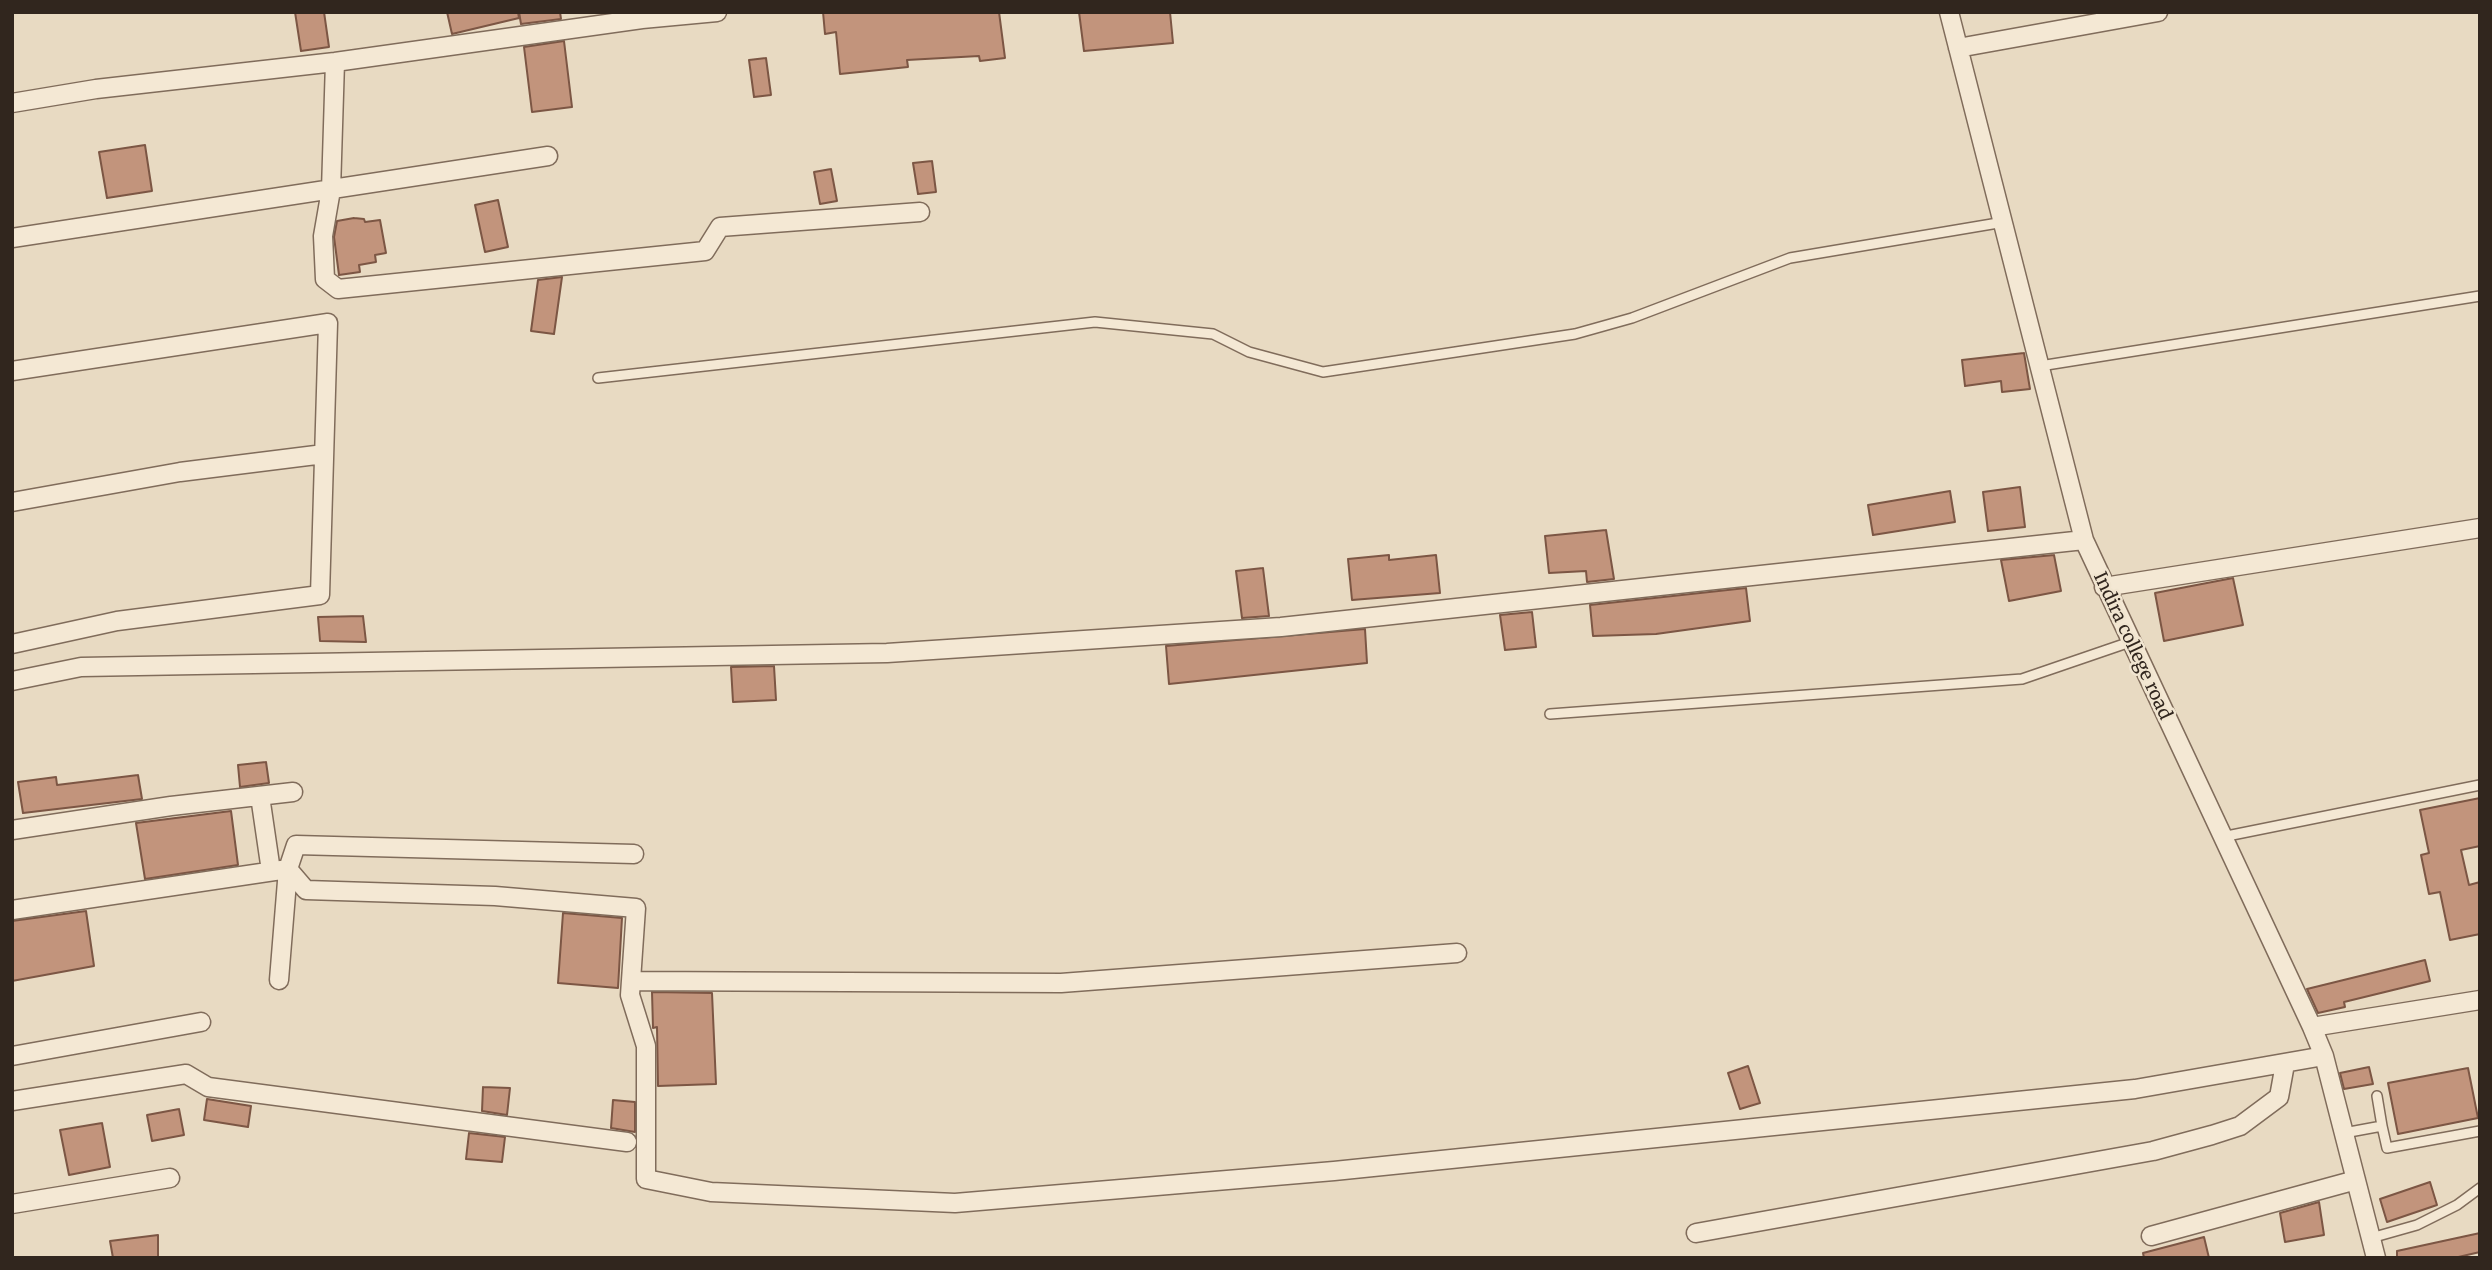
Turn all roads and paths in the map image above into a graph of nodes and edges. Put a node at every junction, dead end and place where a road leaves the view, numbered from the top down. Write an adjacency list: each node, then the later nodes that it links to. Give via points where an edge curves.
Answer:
1 (717, 12): 5 (street)
2 (1949, 12): 4 (street, Indira college road)
3 (2158, 12): 4 (street)
4 (1958, 48): 10 (street, Indira college road)
5 (335, 62): 6 (street); 8 (street)
6 (12, 103)
7 (548, 156): 8 (street)
8 (331, 190): 9 (street, via 323,265 325,279 338,289 705,251 720,227); 11 (street)
9 (920, 212)
10 (2004, 222): 13 (street, Indira college road); 15 (lane, via 1790,258 1632,318 1575,334 1323,372 1249,352 1213,334 1095,322)
11 (12, 239)
12 (2480, 296): 13 (lane)
13 (2040, 366): 19 (street, Indira college road)
14 (12, 371): 16 (street, via 328,323)
15 (598, 378)
16 (324, 454): 17 (street, via 180,472); 22 (street, via 320,595 117,621)
17 (12, 502)
18 (2480, 528): 20 (street)
19 (2084, 540): 20 (street, Indira college road); 23 (street, via 1254,629 887,653 81,667)
20 (2104, 587): 21 (street, Indira college road)
21 (2130, 642): 24 (lane, via 2022,679); 29 (street, Indira college road)
22 (12, 644)
23 (12, 681)
24 (1550, 714)
25 (2480, 785): 29 (lane)
26 (293, 792): 27 (street)
27 (260, 796): 28 (street); 31 (street)
28 (12, 830)
29 (2222, 837): 38 (street, Indira college road)
30 (634, 854): 31 (street, via 296,845)
31 (279, 870): 32 (street); 34 (street); 35 (street, via 306,890 495,896 636,908)
32 (12, 910)
33 (1457, 953): 35 (street, via 1061,983)
34 (279, 980)
35 (631, 981): 41 (street, via 630,995 646,1046 646,1178 724,1193 955,1203 1334,1171 2135,1089)
36 (2480, 1000): 38 (street)
37 (201, 1022): 39 (street)
38 (2312, 1027): 40 (street, Indira college road)
39 (12, 1056)
40 (2324, 1056): 41 (street); 46 (street, Indira college road)
41 (2285, 1065): 52 (street, via 2279,1097 2240,1126 2212,1136 2153,1151)
42 (2377, 1096): 44 (lane)
43 (12, 1101): 47 (street, via 186,1074 208,1087)
44 (2382, 1126): 45 (lane, via 2387,1148); 46 (lane)
45 (2480, 1131)
46 (2344, 1133): 49 (street, Indira college road)
47 (627, 1142)
48 (170, 1178): 51 (street)
49 (2356, 1181): 53 (street); 54 (street, Indira college road)
50 (2480, 1188): 54 (lane, via 2458,1206 2417,1225)
51 (12, 1204)
52 (1696, 1233)
53 (2151, 1236)
54 (2371, 1238): 55 (street, Indira college road)
55 (2376, 1258)

